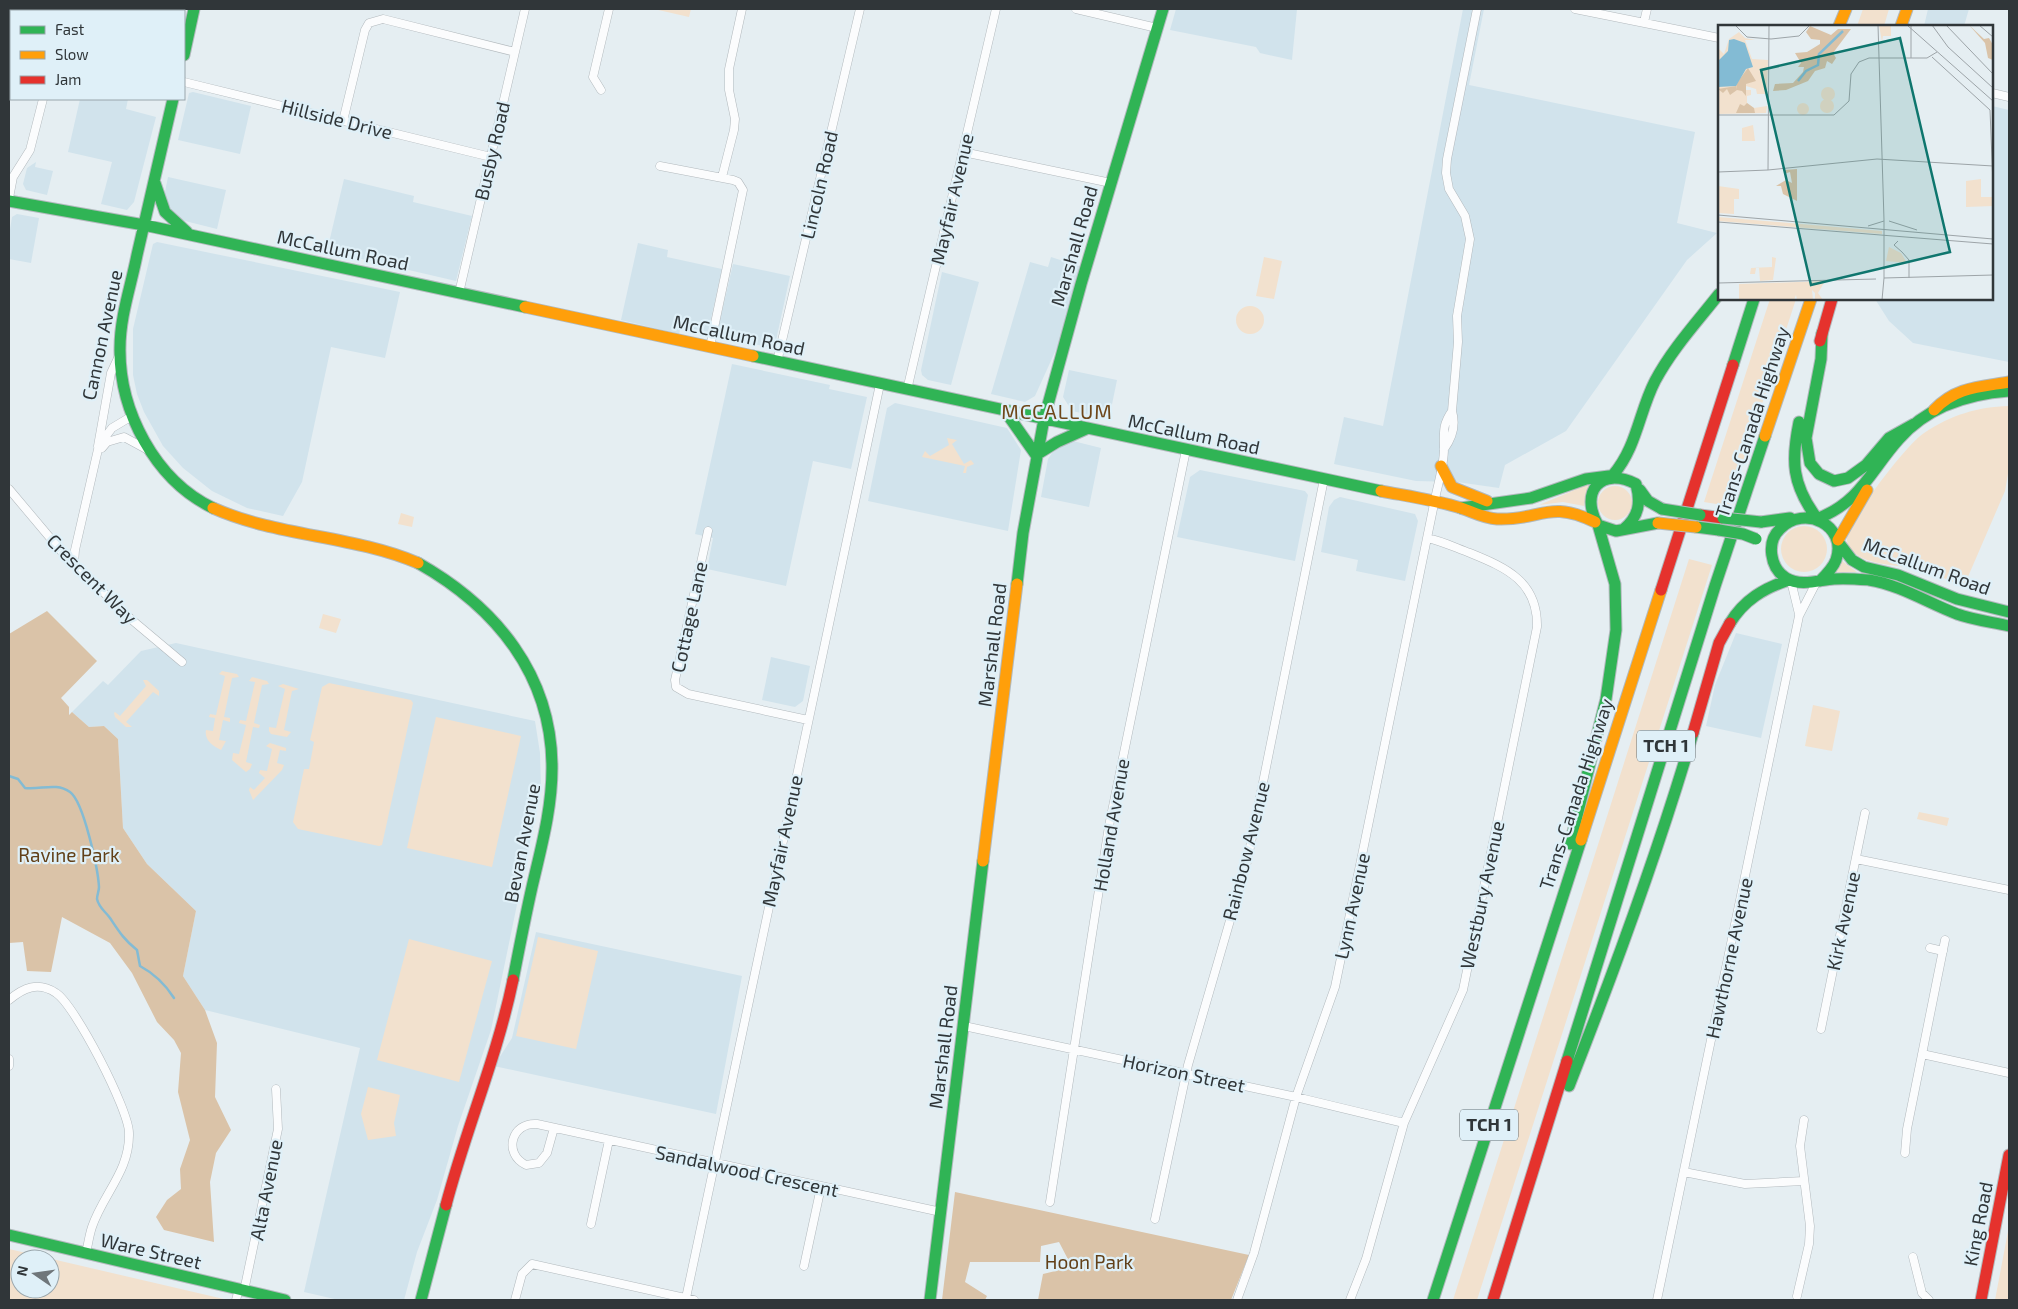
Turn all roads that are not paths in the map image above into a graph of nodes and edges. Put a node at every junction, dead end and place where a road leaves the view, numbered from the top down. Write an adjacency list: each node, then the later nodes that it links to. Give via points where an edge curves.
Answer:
1 (194, 9): 20 (main road)
2 (525, 9): 21 (street, Busby Road)
3 (609, 9): 23 (street, via 593,77)
4 (742, 9): 32 (street, via 729,69 734,130)
5 (860, 9): 46 (street, Lincoln Road)
6 (996, 9): 29 (street, Mayfair Avenue)
7 (1076, 9): 18 (street)
8 (1163, 9): 18 (main road, Marshall Road)
9 (1477, 9): 61 (street, Lynn Avenue, via 1446,173 1448,189 1465,216 1470,239 1457,316 1454,421)
10 (1575, 9): 14 (street)
11 (1647, 9): 14 (street)
12 (1847, 9): 15 (main road); 16 (main road)
13 (1906, 9): 17 (main road)
14 (1644, 22): 19 (street)
15 (1839, 25)
16 (1843, 25)
17 (1901, 25)
18 (1157, 28): 34 (main road, Marshall Road)
19 (1718, 38)
20 (185, 50)
21 (515, 52): 28 (street, via 383,19 375,20 365,30); 30 (street, Busby Road)
22 (185, 82): 28 (street, Hillside Drive)
23 (599, 88)
24 (1993, 93): 25 (street)
25 (2009, 97)
26 (43, 100): 35 (street, via 30,150 13,177)
27 (174, 100): 33 (main road, Cannon Avenue)
28 (343, 121): 30 (street, Hillside Drive)
29 (964, 152): 34 (street); 49 (street, Mayfair Avenue)
30 (491, 157): 38 (street, Busby Road)
31 (660, 166): 32 (street)
32 (722, 177): 44 (street, via 738,182 743,194)
33 (154, 181): 36 (main road, Cannon Avenue); 37 (main road, via 161,207 170,220)
34 (1111, 183): 54 (main road, Marshall Road)
35 (9, 200): 36 (main road, McCallum Road)
36 (144, 225): 37 (main road, McCallum Road); 45 (main road, Cannon Avenue, via 122,322)
37 (193, 236): 38 (main road, McCallum Road)
38 (459, 293): 44 (main road, McCallum Road)
39 (1718, 295): 63 (main road, via 1655,379 1632,450)
40 (1754, 300): 91 (main road, Trans-Canada Highway / TCH 1)
41 (1811, 300): 114 (main road, Trans-Canada Highway / TCH 1, via 1715,586)
42 (1832, 300): 43 (main road)
43 (1822, 333): 55 (main road, via 1806,438 1808,457 1819,474 1834,481 1848,478 1866,465 1890,438); 71 (main road, via 1798,426 1794,462 1797,490)
44 (710, 347): 46 (main road, McCallum Road)
45 (120, 354): 53 (main road, Bevan Avenue); 59 (street, Cannon Avenue, via 111,373)
46 (778, 362): 48 (main road, McCallum Road)
47 (2009, 382): 51 (main road, via 1964,390 1945,398)
48 (880, 384): 49 (main road, McCallum Road); 85 (street, Mayfair Avenue)
49 (907, 390): 52 (main road, McCallum Road)
50 (2009, 391): 51 (main road, via 1967,398)
51 (1934, 410): 55 (main road)
52 (1005, 411): 54 (main road, McCallum Road); 60 (main road)
53 (132, 416): 58 (main road, Bevan Avenue); 59 (street, Cannon Avenue, via 112,428)
54 (1044, 419): 56 (main road, McCallum Road); 60 (main road, Marshall Road)
55 (1914, 424): 62 (main road, via 1899,438)
56 (1086, 429): 57 (main road, McCallum Road); 60 (main road)
57 (1186, 450): 64 (main road, McCallum Road); 96 (street, Holland Avenue, via 1109,826)
58 (149, 451): 59 (street, via 124,438 107,442); 127 (main road, Bevan Avenue, via 181,485 223,513 255,523 382,549 435,571 470,596 503,629 528,668 547,722 551,748 551,797 500,1032 466,1134)
59 (97, 453): 78 (street, Cannon Avenue)
60 (1036, 455): 94 (main road, Marshall Road)
61 (1441, 466): 67 (main road, via 1450,487); 68 (street, Lynn Avenue)
62 (1879, 466): 71 (main road, via 1846,506); 76 (main road)
63 (1611, 476): 65 (main road, via 1624,476); 67 (main road, McCallum Road, via 1584,478 1528,499); 72 (main road, via 1598,485 1590,499)
64 (1324, 479): 68 (main road, McCallum Road); 101 (street, Rainbow Avenue, via 1246,862)
65 (1636, 484): 70 (main road, bridge, via 1648,501 1662,509 1761,522); 73 (main road, via 1640,511)
66 (9, 489): 78 (street, Crescent Way)
67 (1491, 502): 69 (main road, McCallum Road)
68 (1434, 504): 69 (main road, McCallum Road); 75 (street, Lynn Avenue)
69 (1461, 508): 72 (main road, McCallum Road, via 1492,518 1570,510)
70 (1795, 518): 71 (main road); 77 (main road, via 1778,529 1773,538)
71 (1817, 518): 76 (main road, via 1830,528)
72 (1596, 523): 73 (main road, via 1608,530); 91 (main road, via 1615,584 1615,643 1601,719)
73 (1624, 529): 77 (main road, bridge, via 1658,523 1744,534 1756,539)
74 (708, 531): 85 (street, Cottage Lane, via 676,687 688,694)
75 (1427, 538): 103 (street, Lynn Avenue, via 1335,987); 105 (street, Westbury Avenue, via 1496,564 1515,576 1527,588 1534,602 1537,627 1463,990)
76 (1838, 542): 80 (main road, via 1837,559); 81 (main road, McCallum Road, via 1852,560 1864,567 1898,576 1957,599)
77 (1772, 559): 79 (main road)
78 (74, 564): 84 (street, Crescent Way)
79 (1790, 580): 80 (main road); 82 (street, Hawthorne Avenue); 114 (main road, via 1769,586 1748,599 1731,620 1719,643 1666,825 1618,961)
80 (1819, 581): 82 (street, Hawthorne Avenue); 83 (main road, McCallum Road, via 1857,579 1885,583 1953,612)
81 (2009, 612)
82 (1799, 616): 111 (street, Hawthorne Avenue)
83 (2009, 626)
84 (182, 662)
85 (808, 720): 110 (street, Mayfair Avenue)
86 (1865, 813): 87 (street, Kirk Avenue)
87 (1856, 859): 88 (street); 95 (street, Kirk Avenue)
88 (2009, 890)
89 (1945, 940): 92 (street)
90 (1930, 948): 92 (street)
91 (1544, 949): 132 (main road, Trans-Canada Highway / TCH 1)
92 (1942, 951): 97 (street)
93 (9, 1000): 120 (street, via 18,992 35,986 57,993 74,1014 120,1098 125,1114 129,1132 123,1168 92,1226)
94 (964, 1026): 96 (street, Horizon Street); 116 (main road, Marshall Road)
95 (1821, 1029)
96 (1075, 1049): 101 (street, Horizon Street); 115 (street, Holland Avenue)
97 (1922, 1054): 100 (street); 108 (street)
98 (9, 1059): 99 (street)
99 (9, 1066)
100 (2009, 1072)
101 (1186, 1073): 103 (street, Horizon Street); 117 (street, Rainbow Avenue)
102 (276, 1089): 123 (street, Alta Avenue, via 278,1129)
103 (1296, 1097): 105 (street, Horizon Street); 130 (street, Lynn Avenue)
104 (1804, 1120): 112 (street, via 1800,1146)
105 (1404, 1123): 131 (street, Westbury Avenue, via 1366,1259)
106 (554, 1128): 106 (street, Sandalwood Crescent, via 531,1124 520,1128 512,1146 516,1158 526,1165 539,1163 547,1153); 107 (street, Sandalwood Crescent)
107 (609, 1140): 110 (street, Sandalwood Crescent); 118 (street)
108 (1905, 1153)
109 (2009, 1155): 136 (main road, King Road)
110 (714, 1164): 113 (street, Sandalwood Crescent); 125 (street, Mayfair Avenue)
111 (1684, 1172): 112 (street, via 1744,1184); 134 (street, Hawthorne Avenue)
112 (1804, 1181): 124 (street, via 1810,1226)
113 (821, 1187): 116 (street, Sandalwood Crescent); 122 (street)
114 (1526, 1196): 133 (main road, Trans-Canada Highway / TCH 1)
115 (1050, 1202)
116 (941, 1212): 129 (main road, Marshall Road)
117 (1155, 1219)
118 (591, 1224)
119 (9, 1235): 120 (main road, Ware Street)
120 (86, 1253): 123 (main road, Ware Street)
121 (1913, 1257): 135 (street, via 1922,1293)
122 (804, 1266)
123 (240, 1294): 126 (main road, Ware Street)
124 (1798, 1296)
125 (690, 1299): 128 (street, via 532,1264 522,1274)
126 (285, 1300)
127 (421, 1300)
128 (515, 1300)
129 (930, 1300)
130 (1238, 1300)
131 (1350, 1300)
132 (1433, 1300)
133 (1493, 1300)
134 (1657, 1300)
135 (1929, 1300)
136 (1981, 1300)

